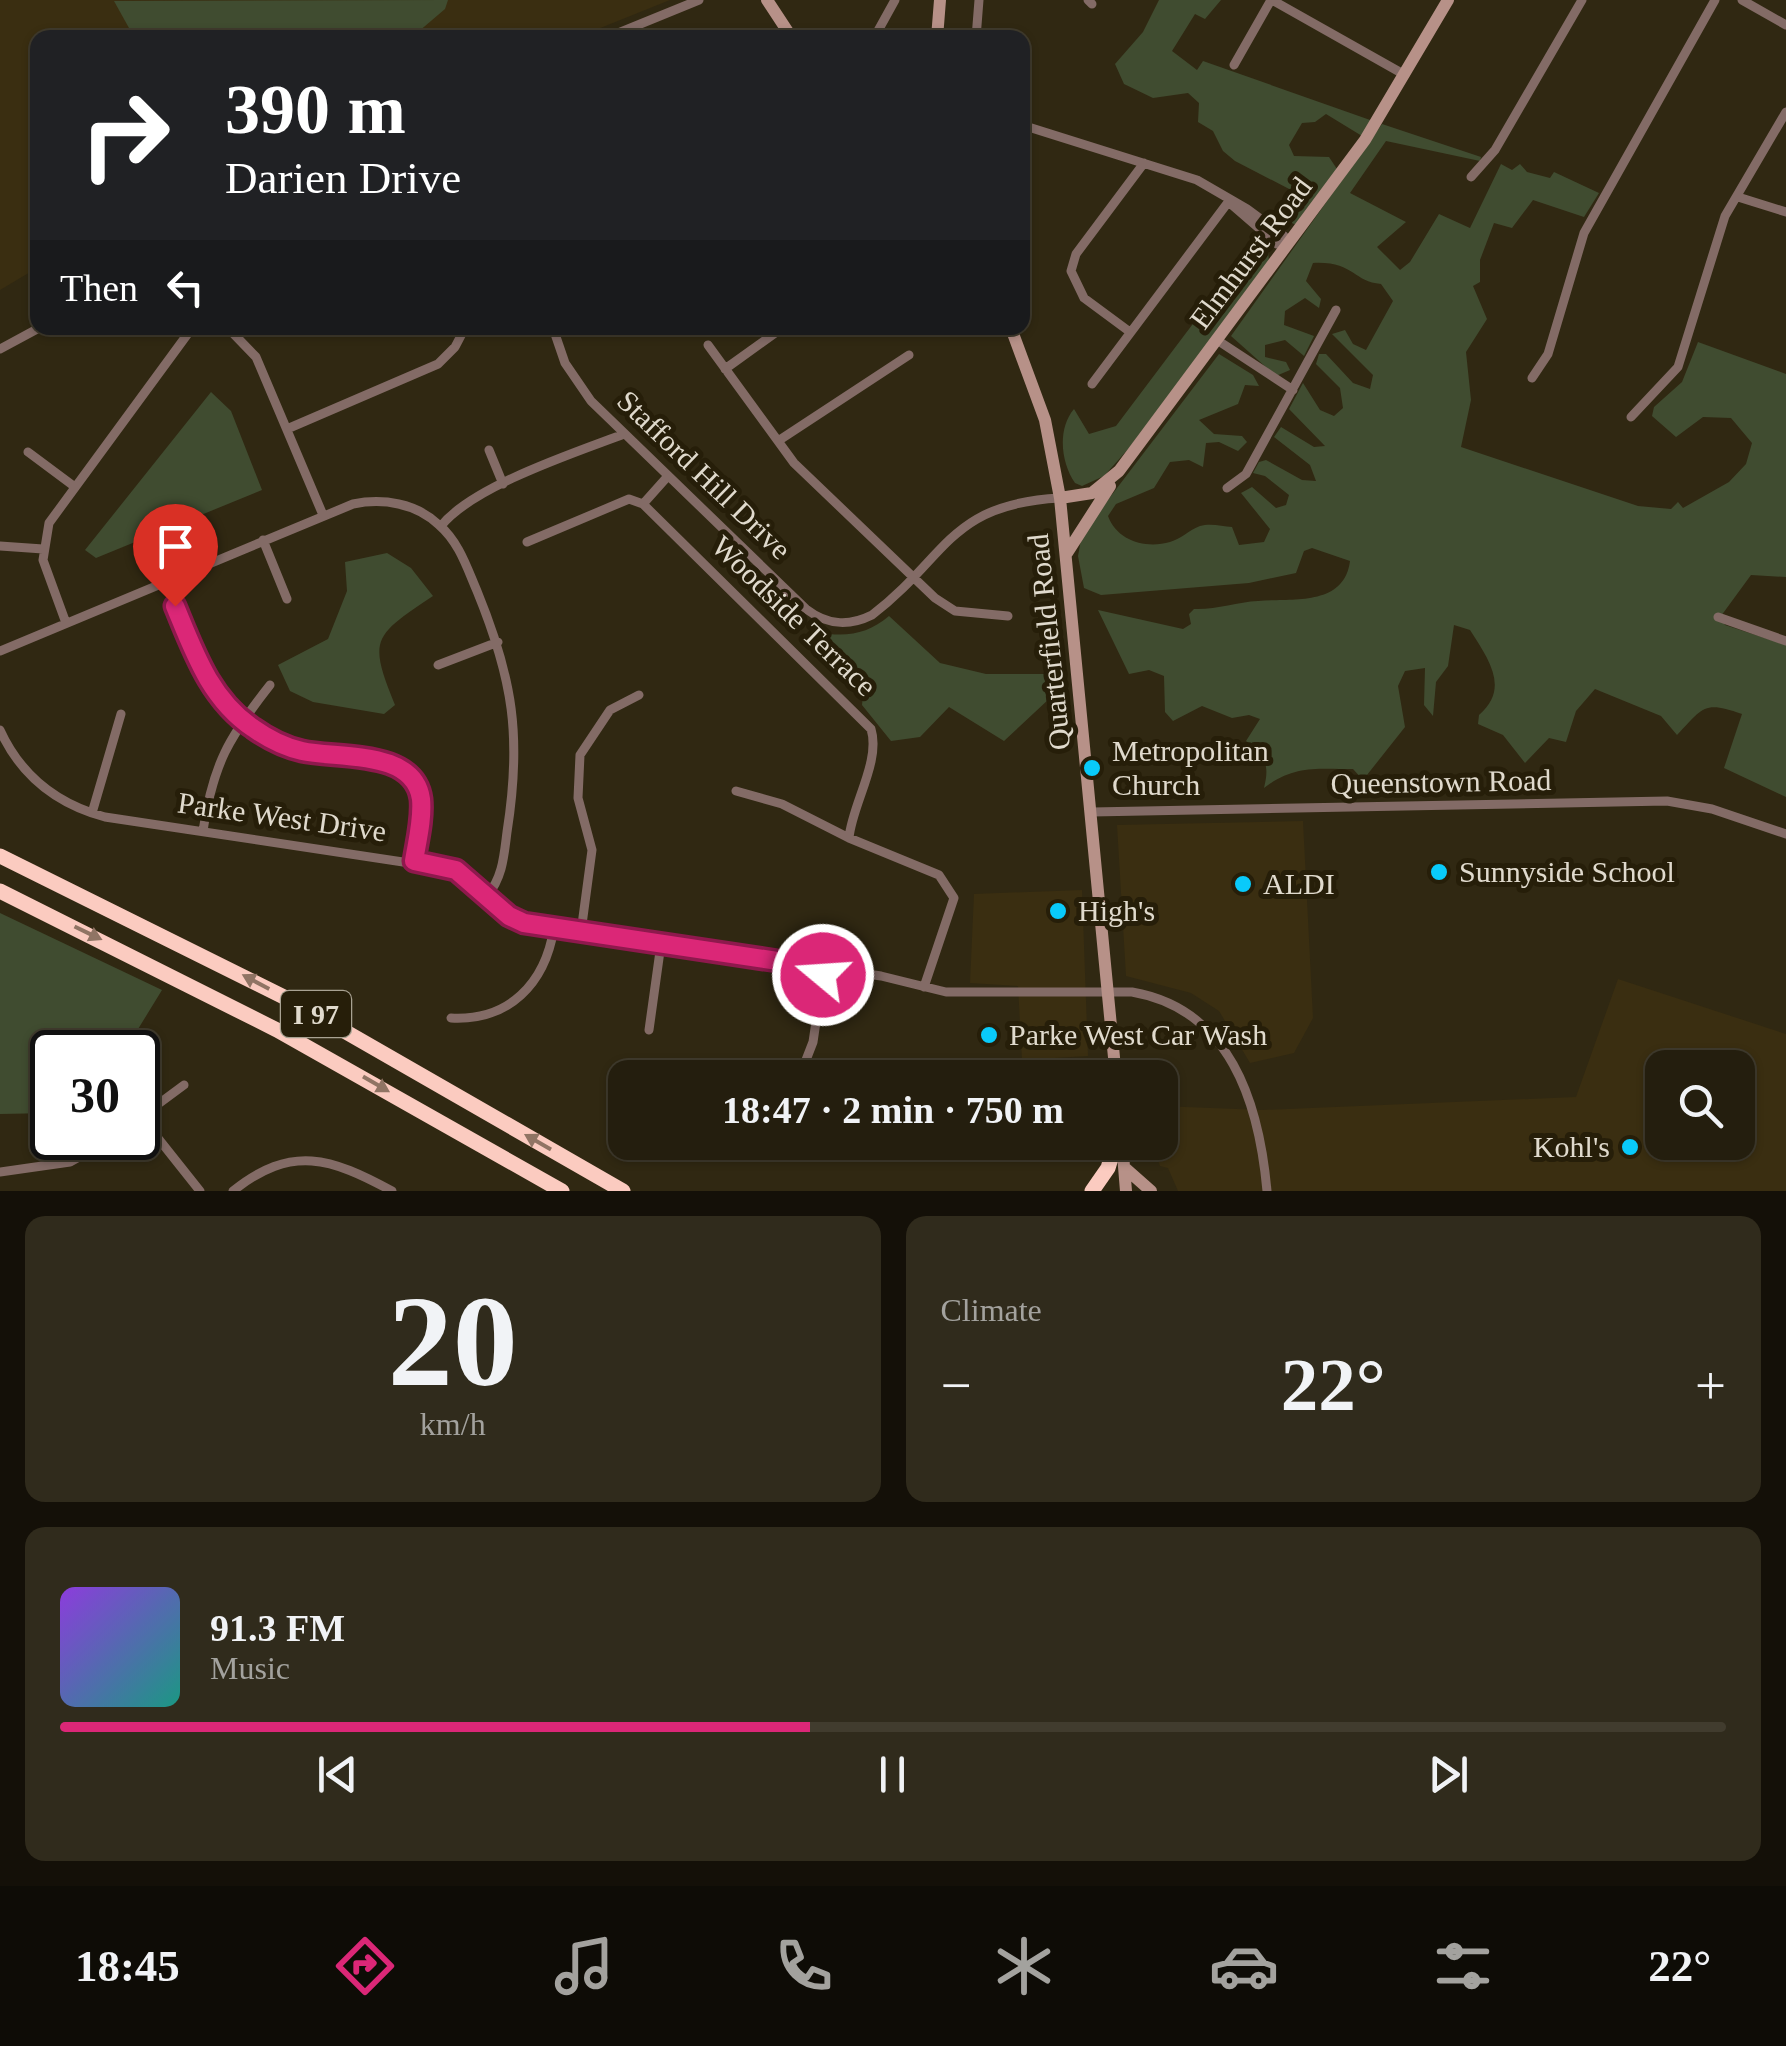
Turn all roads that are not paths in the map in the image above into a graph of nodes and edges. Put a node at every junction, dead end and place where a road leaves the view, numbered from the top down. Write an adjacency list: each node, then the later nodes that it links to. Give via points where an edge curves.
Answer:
1 (699, 0): 12 (street)
2 (767, 0): 13 (main road)
3 (895, 0): 14 (street)
4 (940, 0): 15 (main road)
5 (979, 0): 16 (street)
6 (1272, 0): 17 (street); 18 (street)
7 (1448, 0): 18 (main road, Elmhurst Road)
8 (1582, 0): 22 (street, via 1495,150)
9 (1715, 0): 41 (street, via 1584,233 1548,354)
10 (1742, 0): 11 (street)
11 (1786, 25)
12 (626, 30)
13 (787, 30)
14 (878, 30)
15 (938, 30)
16 (977, 30)
17 (1234, 65)
18 (1406, 75): 26 (main road, Elmhurst Road)
19 (1786, 112): 23 (street)
20 (1030, 128): 21 (street)
21 (1144, 163): 24 (street, via 1197,180); 28 (street, via 1076,254 1071,271 1084,298)
22 (1470, 177)
23 (1738, 197): 25 (street); 44 (street, via 1725,216 1678,367)
24 (1229, 202): 26 (street, via 1284,236); 28 (street)
25 (1786, 212)
26 (1287, 245): 36 (main road, Elmhurst Road)
27 (1336, 310): 43 (street)
28 (1130, 332): 42 (street)
29 (30, 333): 38 (street)
30 (187, 335): 53 (street)
31 (235, 335): 45 (street, via 256,357)
32 (460, 335): 45 (street, via 426,371)
33 (556, 335): 46 (street, Stafford Hill Drive, via 577,383)
34 (772, 335): 40 (street)
35 (1014, 335): 55 (main road, Quarterfield Road, via 1045,420)
36 (1217, 340): 43 (street); 50 (main road, Elmhurst Road)
37 (708, 345): 40 (street)
38 (0, 350)
39 (909, 355): 47 (street)
40 (725, 369): 47 (street)
41 (1532, 378)
42 (1092, 384)
43 (1293, 390): 54 (street, via 1246,474)
44 (1631, 417)
45 (288, 429): 57 (street)
46 (624, 434): 51 (street, Stafford Hill Drive); 52 (street)
47 (778, 442): 64 (street)
48 (489, 450): 52 (street)
49 (28, 452): 53 (street)
50 (1120, 471): 55 (main road, Elmhurst Road, via 1092,493); 63 (main road)
51 (668, 476): 56 (street); 64 (street, Stafford Hill Drive, via 806,608 828,621 853,623 882,608)
52 (503, 484): 58 (street, via 469,500)
53 (74, 487): 62 (street)
54 (1227, 488)
55 (1060, 498): 63 (main road, Quarterfield Road); 64 (street, via 1016,502 972,519)
56 (643, 504): 60 (street, via 629,500); 84 (street, Woodside Terrace, via 866,721 874,745)
57 (324, 515): 58 (street, via 379,501 416,510); 59 (street)
58 (442, 526): 71 (street)
59 (262, 540): 65 (street); 66 (street)
60 (527, 542)
61 (0, 546): 62 (street)
62 (42, 548): 69 (street)
63 (1066, 555): 80 (main road, Quarterfield Road)
64 (912, 576): 67 (street, via 955,611)
65 (165, 582): 69 (street); 77 (street, via 205,676)
66 (287, 599)
67 (1008, 616)
68 (1718, 618): 70 (street)
69 (66, 623): 72 (street)
70 (1786, 641)
71 (498, 642): 73 (street); 88 (street, via 512,695 516,757 501,871)
72 (0, 651)
73 (438, 665)
74 (270, 686): 77 (street)
75 (639, 695): 90 (street, via 610,710 580,755 578,798 592,850)
76 (121, 714): 81 (street)
77 (242, 720): 82 (street, via 218,759); 86 (street, via 301,751 389,764 409,775 421,800)
78 (0, 730): 81 (street, Parke West Drive, via 35,782)
79 (736, 791): 84 (street, via 782,804)
80 (1092, 812): 83 (street, Queenstown Road, via 1667,801); 94 (main road, Quarterfield Road)
81 (92, 813): 82 (street, Parke West Drive)
82 (203, 831): 86 (street, Parke West Drive)
83 (1786, 834)
84 (848, 838): 93 (street, via 939,875 952,889)
85 (0, 856): 111 (highway, I 97, one-way to 85, via 292,1001)
86 (414, 861): 88 (street, Parke West Drive, via 456,870)
87 (0, 891): 110 (highway, I 97, one-way to 110, via 260,1020)
88 (487, 896): 89 (street, Parke West Drive, via 524,923)
89 (554, 928): 90 (street, Parke West Drive); 95 (street, via 546,962 522,997 486,1016)
90 (581, 932): 91 (street, Parke West Drive)
91 (661, 944): 92 (street, Parke West Drive); 96 (street)
92 (824, 968): 93 (street, Parke West Drive); 97 (street)
93 (924, 987): 94 (street, Parke West Drive, via 969,995)
94 (1108, 993): 98 (main road, Quarterfield Road); 115 (street, Parke West Drive, via 1156,996 1184,1009 1219,1041 1247,1090)
95 (451, 1018)
96 (649, 1030)
97 (806, 1060)
98 (1114, 1060)
99 (184, 1085): 100 (street)
100 (160, 1101)
101 (160, 1143): 107 (street)
102 (74, 1160): 106 (street)
103 (1111, 1160): 112 (highway)
104 (1123, 1160): 105 (main road)
105 (1125, 1168): 113 (main road); 114 (main road)
106 (0, 1172)
107 (200, 1191)
108 (233, 1191): 109 (street, via 276,1164 308,1160 341,1164)
109 (392, 1191)
110 (561, 1191)
111 (622, 1191)
112 (1092, 1191)
113 (1126, 1191)
114 (1151, 1191)
115 (1266, 1191)

